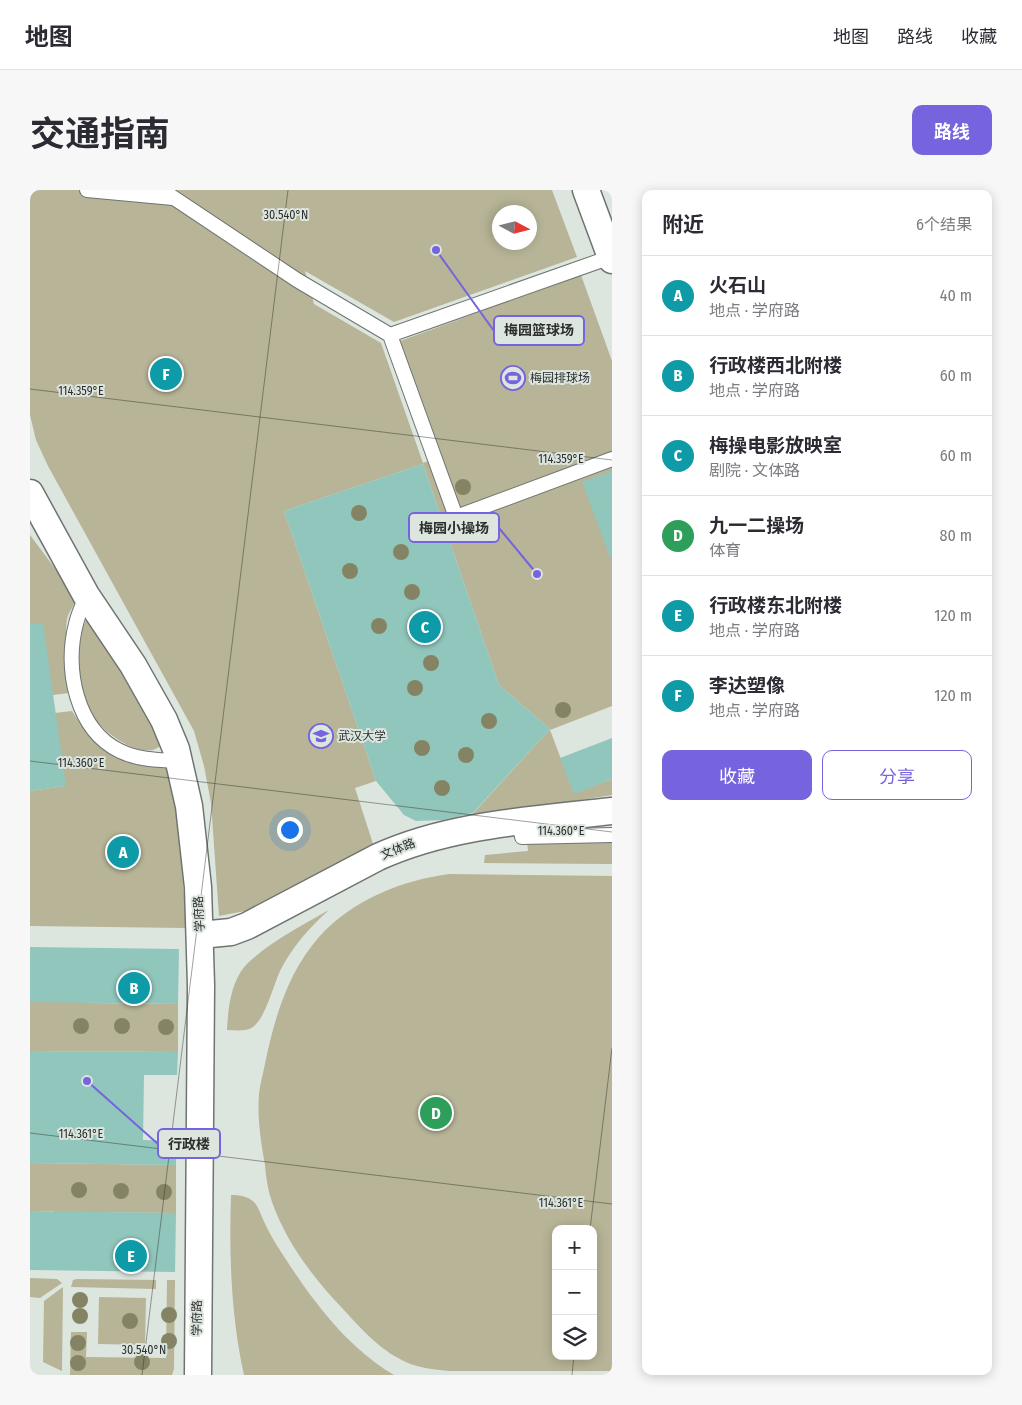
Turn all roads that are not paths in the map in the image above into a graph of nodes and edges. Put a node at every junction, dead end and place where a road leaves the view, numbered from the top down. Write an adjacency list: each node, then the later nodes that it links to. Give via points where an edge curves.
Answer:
1 (87, 190): 3 (lane)
2 (586, 190): 4 (street)
3 (168, 194): 5 (lane, via 296,280)
4 (612, 258): 5 (lane)
5 (390, 335): 6 (lane, via 456,517)
6 (612, 459)
7 (30, 493): 8 (street, 学府路)
8 (86, 596): 9 (street, 学府路, via 133,665 164,720); 9 (lane, via 76,624 72,654 77,702 87,720 101,738 121,752 143,758)
9 (180, 761): 13 (street, 学府路, via 194,845)
10 (612, 812): 11 (street, 文体路)
11 (519, 822): 12 (lane, via 522,837); 13 (street, 文体路, via 416,842 378,857 247,926 231,932)
12 (612, 835)
13 (200, 935): 14 (street, 学府路)
14 (198, 1375)

